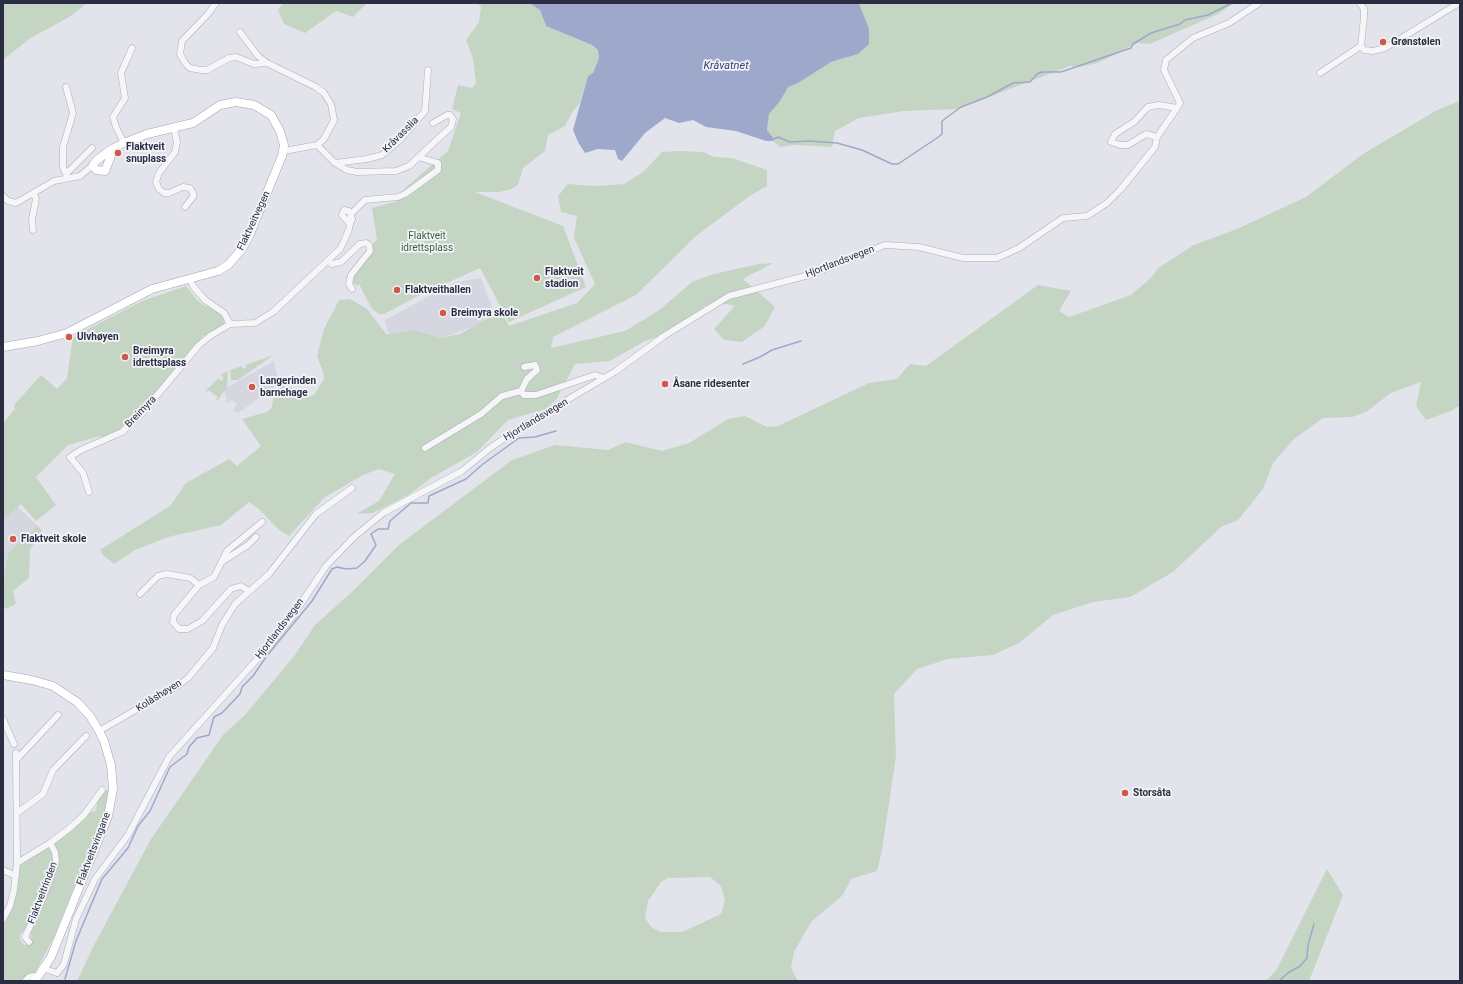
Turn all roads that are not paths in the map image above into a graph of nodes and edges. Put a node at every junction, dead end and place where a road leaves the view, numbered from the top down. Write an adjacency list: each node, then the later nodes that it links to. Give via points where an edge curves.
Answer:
1 (216, 3): 8 (street, via 182,41 180,54 185,63 190,68 207,70 236,57 254,64)
2 (1259, 3): 12 (street, via 1229,23 1193,38 1166,60 1164,70)
3 (1360, 3): 6 (street, via 1364,9)
4 (1459, 3): 6 (street, via 1385,48 1373,51 1364,50)
5 (240, 32): 8 (street, via 251,49)
6 (1361, 46): 10 (street)
7 (132, 48): 16 (street, via 121,73 125,98 113,117)
8 (267, 63): 17 (street, via 316,87 332,104 334,120 329,132)
9 (428, 70): 22 (street, Kråvasslia, via 425,111 399,141 382,155)
10 (1320, 73)
11 (66, 87): 24 (street, via 73,113 63,147 63,167)
12 (1178, 105): 15 (street, Hjortlandsvegen); 15 (street, via 1148,107 1139,118 1115,134 1111,142 1128,145 1146,134)
13 (433, 123): 21 (street, Kråvasslia, via 448,115 453,119 451,127)
14 (174, 128): 16 (main road, via 147,134); 20 (main road, via 193,123 225,104 248,103 260,108 277,123); 27 (street, via 177,142 175,152 156,182 164,193 183,187 190,188 193,197)
15 (1157, 137): 37 (street, Hjortlandsvegen, via 1154,147 1117,194 1099,209 1083,217 1063,218 1003,257 988,260 963,258 910,245 877,247 809,275 729,296 664,336)
16 (124, 143): 19 (main road)
17 (317, 145): 20 (street); 22 (street, Kråvasslia)
18 (92, 148): 24 (street)
19 (114, 148): 23 (main road); 23 (main road, via 105,171 98,172)
20 (284, 151): 32 (main road, Flaktveitvegen, via 242,249 234,260 218,271)
21 (418, 157): 22 (street, Kråvasslia, via 402,170 390,172 353,172); 28 (street, via 438,163 438,170 405,194 365,200)
22 (335, 163)
23 (93, 165): 24 (street, via 80,176)
24 (66, 176): 25 (street)
25 (34, 194): 26 (street, via 16,202 8,201); 30 (street, via 36,199 32,219)
26 (3, 196)
27 (185, 207)
28 (351, 214): 29 (street); 29 (street, via 346,210 342,211)
29 (350, 224): 31 (street, via 344,241)
30 (33, 230)
31 (328, 261): 33 (street, via 332,264 341,262 360,244 369,245 370,251 351,276 349,284); 34 (street, via 266,318 252,324)
32 (190, 280): 34 (street, via 199,294 224,313); 35 (main road, Flaktveitvegen, via 152,289 67,333)
33 (352, 289)
34 (230, 324): 41 (street, Breimyra, via 199,346 143,412 122,432 70,457 83,473)
35 (3, 347)
36 (524, 367): 38 (street, via 534,365 537,370 527,379)
37 (604, 378): 38 (street, Hjortlandsvegen, via 595,375 536,395 524,395); 63 (street, Hjortlandsvegen, via 520,428 462,471 383,512 326,566 270,645 170,757 128,835 95,879 76,919 64,964)
38 (521, 391): 39 (street, Hjortlandsvegen, via 502,396 481,414)
39 (425, 448)
40 (352, 488): 46 (street, Kolåshøyen, via 316,514 269,574)
41 (89, 492)
42 (262, 522): 44 (street, via 227,551)
43 (256, 537): 44 (street)
44 (223, 561): 45 (street, via 214,577)
45 (199, 585): 46 (street, via 174,615 173,622 179,629 188,629 202,621 236,586 246,587); 47 (street, via 190,578 167,574 158,576)
46 (249, 591): 51 (street, Kolåshøyen, via 227,614 214,648 188,678)
47 (140, 594)
48 (3, 675): 51 (main road, Flaktveitsvingane, via 53,686 81,706)
49 (58, 715): 55 (street, via 17,756)
50 (3, 719): 53 (street)
51 (99, 731): 62 (main road, Flaktveitsvingane, via 111,765 113,789 108,816 51,956)
52 (86, 736): 55 (street, via 56,766 49,776 43,794)
53 (14, 744)
54 (102, 790): 56 (street, Flaktveitrinden, via 84,815)
55 (17, 813): 57 (street)
56 (50, 843): 57 (street, Flaktveitrinden); 61 (street, Flaktveitrinden, via 56,861 25,937)
57 (17, 863): 59 (street)
58 (3, 870): 59 (street)
59 (16, 876): 60 (street, via 10,906)
60 (3, 919)
61 (29, 942)
62 (42, 968): 63 (street); 64 (main road, Flaktveitsvingane)
63 (57, 973): 66 (street)
64 (34, 978): 65 (street, Flaktveitsvingane, via 29,977)
65 (24, 981)
66 (60, 981)

